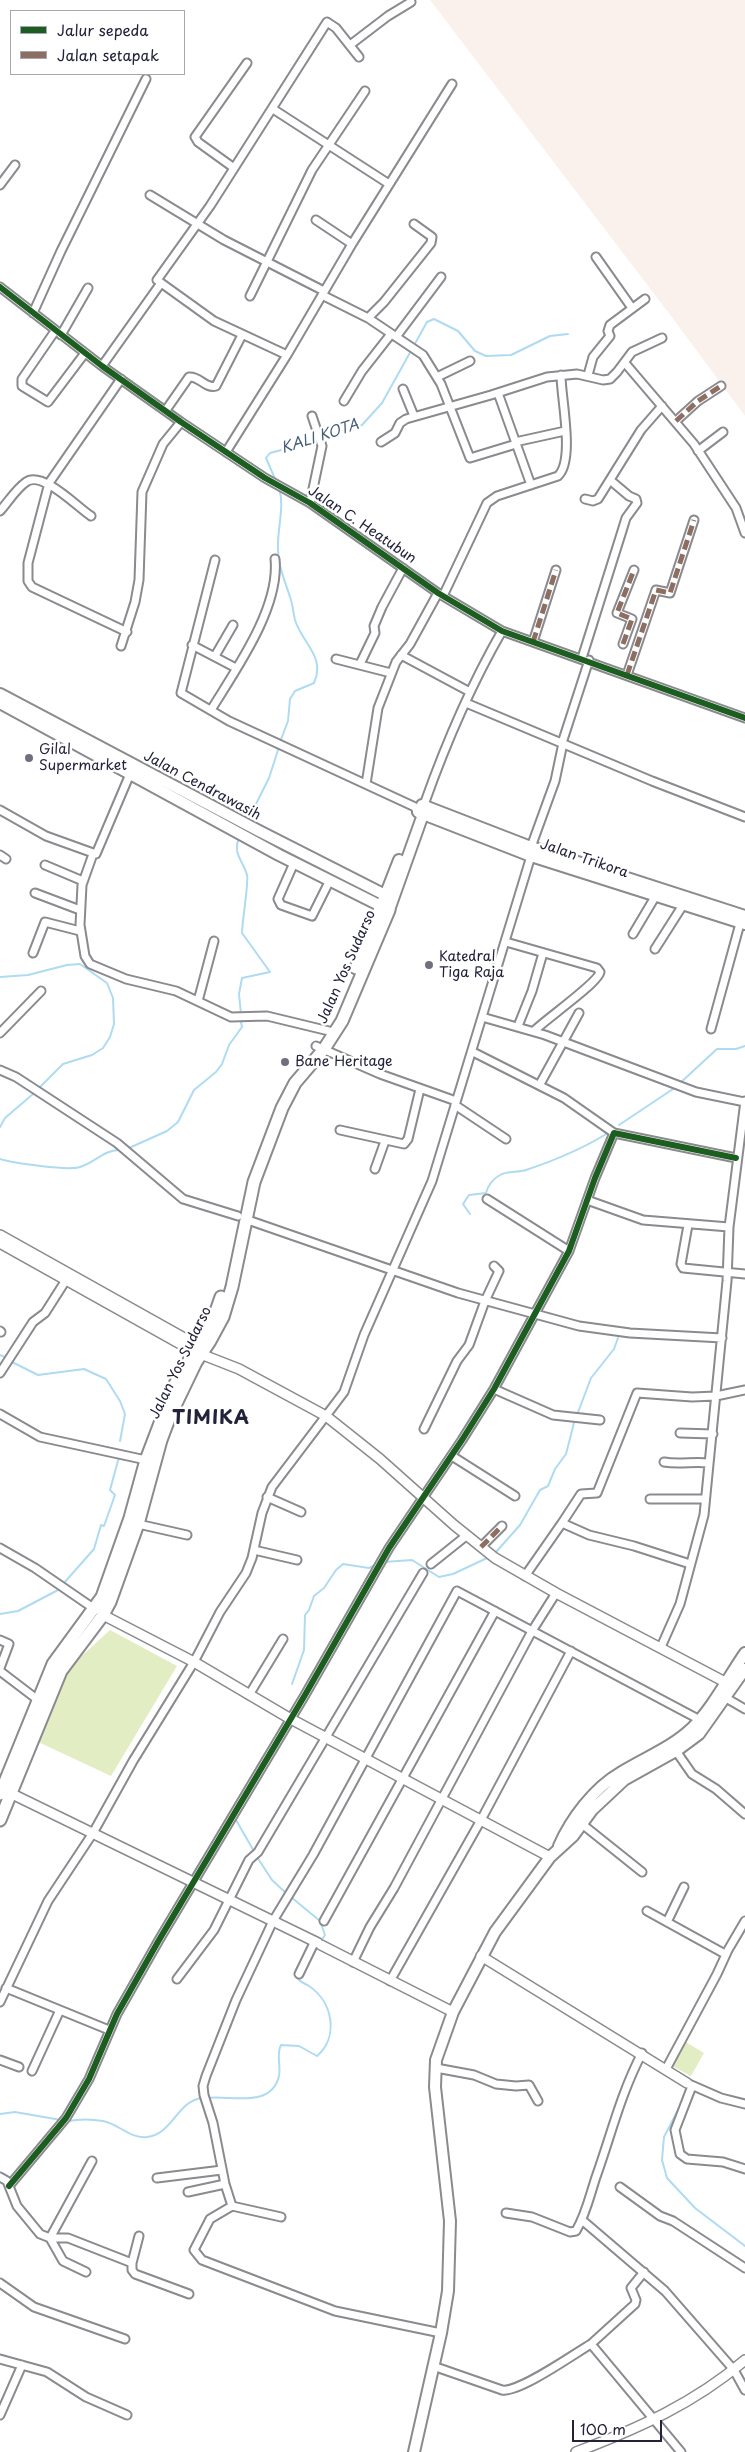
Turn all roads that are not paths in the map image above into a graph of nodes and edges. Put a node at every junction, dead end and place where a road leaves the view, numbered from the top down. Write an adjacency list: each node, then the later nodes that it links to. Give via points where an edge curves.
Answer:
1 (411, 2): 2 (street)
2 (350, 45): 3 (street); 8 (street, via 327,22)
3 (359, 57)
4 (247, 62): 11 (street, via 195,137)
5 (146, 79): 29 (street)
6 (452, 84): 12 (street)
7 (365, 91): 9 (street)
8 (273, 109): 9 (street); 11 (street)
9 (329, 144): 12 (street); 20 (street, via 304,185)
10 (15, 165): 13 (street)
11 (234, 168): 17 (street)
12 (389, 184): 18 (street)
13 (0, 185)
14 (150, 195): 17 (street)
15 (316, 220): 18 (street)
16 (414, 224): 30 (street, via 432,237 431,243)
17 (196, 225): 20 (street); 22 (street, via 157,280)
18 (352, 244): 25 (street)
19 (596, 257): 28 (street)
20 (267, 263): 25 (street); 26 (street)
21 (441, 277): 33 (street)
22 (161, 282): 32 (street, via 214,321); 39 (street)
23 (0, 287): 29 (street, Jalan C. Heatubun)
24 (88, 288): 31 (street)
25 (323, 293): 30 (street); 36 (street)
26 (250, 296)
27 (645, 299): 28 (street)
28 (632, 308): 41 (street, via 608,328 610,336 593,357)
29 (33, 313): 31 (street, Jalan C. Heatubun)
30 (368, 318): 33 (street)
31 (58, 333): 35 (street, Jalan C. Heatubun); 35 (street, via 22,379 22,386 48,402)
32 (242, 335): 36 (street); 50 (street, via 216,386 189,377)
33 (393, 335): 42 (street, via 423,355); 47 (street, via 362,371)
34 (662, 338): 38 (street, via 632,352)
35 (85, 353): 39 (street, Jalan C. Heatubun)
36 (287, 355): 60 (street)
37 (470, 361): 42 (street)
38 (625, 363): 41 (street, via 610,379); 49 (street)
39 (102, 366): 43 (street, Jalan C. Heatubun)
40 (561, 375): 41 (street); 46 (street); 55 (street)
41 (588, 375)
42 (438, 377): 48 (street)
43 (121, 379): 50 (street, Jalan C. Heatubun); 62 (street)
44 (721, 386): 53 (street)
45 (403, 389): 52 (street)
46 (498, 393): 48 (street); 58 (street)
47 (344, 401)
48 (451, 406): 52 (street); 58 (street, via 470,458)
49 (662, 406): 53 (street); 61 (street, via 641,430)
50 (166, 410): 54 (street, Jalan C. Heatubun)
51 (312, 416): 65 (street, via 322,446)
52 (414, 416): 57 (street, via 402,421 395,433)
53 (676, 421): 59 (street)
54 (181, 422): 60 (street, Jalan C. Heatubun); 78 (street, via 163,444 142,492 139,580)
55 (565, 431): 58 (street); 63 (street, via 567,448 563,470 558,476)
56 (723, 432): 59 (street)
57 (381, 442)
58 (516, 444): 63 (street)
59 (698, 451): 69 (street, via 736,508)
60 (226, 452): 65 (street, Jalan C. Heatubun)
61 (610, 480): 64 (street, via 598,500); 86 (street, via 637,503 626,518)
62 (49, 483): 66 (street, via 27,480); 67 (street); 78 (street, via 31,545 28,581 32,587)
63 (531, 485): 75 (street, via 487,502)
64 (585, 499)
65 (310, 503): 72 (street, Jalan C. Heatubun)
66 (0, 511)
67 (91, 516)
68 (694, 520): 90 (street, via 670,593 656,590)
69 (745, 533)
70 (275, 559): 88 (street, via 276,576 262,621)
71 (215, 560): 81 (street)
72 (403, 568): 75 (street, Jalan C. Heatubun); 87 (street, via 382,608 374,626 375,633)
73 (556, 570): 79 (street)
74 (634, 570): 80 (street, via 617,613 632,619)
75 (441, 594): 77 (street, Jalan C. Heatubun); 83 (street)
76 (233, 625): 84 (street)
77 (502, 631): 79 (street, Jalan C. Heatubun); 91 (street)
78 (127, 632): 82 (street)
79 (532, 642): 86 (street, Jalan C. Heatubun)
80 (623, 644)
81 (192, 645): 84 (street); 95 (street, via 181,693)
82 (121, 646)
83 (401, 655): 89 (street); 91 (street)
84 (215, 656): 88 (street)
85 (336, 658): 87 (street)
86 (586, 659): 90 (street, Jalan C. Heatubun); 98 (street)
87 (360, 664): 89 (street)
88 (236, 668): 95 (street)
89 (390, 673): 100 (street, via 378,708)
90 (627, 675): 96 (street, Jalan C. Heatubun)
91 (470, 692): 93 (street)
92 (0, 694): 97 (main road, Jalan Cendrawasih)
93 (466, 703): 98 (street); 102 (street)
94 (0, 704): 97 (main road, Jalan Cendrawasih)
95 (211, 710): 100 (street)
96 (745, 718)
97 (40, 721): 99 (main road, Jalan Cendrawasih); 101 (main road, Jalan Cendrawasih)
98 (563, 743): 104 (street); 106 (street, via 555,781)
99 (130, 774): 101 (main road, Jalan Cendrawasih); 107 (street, via 99,851)
100 (366, 784): 102 (street)
101 (192, 801): 105 (main road, Jalan Cendrawasih); 108 (main road, Jalan Cendrawasih)
102 (421, 807): 106 (main road, Jalan Trikora); 115 (main road, Jalan Yos Sudarso)
103 (0, 810): 107 (street, via 46,836)
104 (745, 816)
105 (283, 843): 108 (main road); 115 (main road, Jalan Cendrawasih)
106 (531, 851): 114 (main road, Jalan Trikora); 118 (main road, Jalan Trikora); 122 (street)
107 (93, 854): 111 (street)
108 (278, 856): 109 (main road, Jalan Cendrawasih)
109 (294, 863): 112 (main road, Jalan Cendrawasih); 112 (street, via 278,899 281,904 312,916)
110 (45, 865): 111 (street)
111 (83, 881): 117 (street)
112 (329, 882): 115 (main road, Jalan Cendrawasih)
113 (35, 893): 117 (street)
114 (655, 897): 116 (main road, Jalan Trikora); 120 (street)
115 (387, 902): 132 (highway, Jalan Yos Sudarso); 136 (highway, Jalan Yos Sudarso, via 342,1021)
116 (683, 905): 118 (main road, Jalan Trikora); 123 (street)
117 (80, 910): 119 (street)
118 (743, 920): 131 (street)
119 (80, 931): 124 (street, via 45,922); 127 (street, via 90,964 126,979 176,991)
120 (633, 934)
121 (214, 941): 127 (street)
122 (506, 942): 125 (street); 129 (street)
123 (655, 949)
124 (33, 953)
125 (543, 953): 130 (street); 133 (street, via 596,968 600,972 595,981 546,1018)
126 (41, 991): 134 (street)
127 (198, 1001): 132 (street, via 231,1017 268,1016)
128 (579, 1013): 135 (street)
129 (482, 1017): 130 (street); 137 (street)
130 (518, 1026): 133 (street)
131 (711, 1029)
132 (329, 1031): 136 (highway, Jalan Yos Sudarso)
133 (534, 1032): 135 (street)
134 (0, 1033)
135 (562, 1041): 139 (street); 141 (street, via 696,1092)
136 (320, 1048): 140 (street); 151 (highway, Jalan Yos Sudarso, via 293,1074 272,1116 248,1176)
137 (473, 1052): 139 (street); 142 (street)
138 (0, 1070): 151 (street, via 117,1143 183,1199)
139 (540, 1084): 144 (street)
140 (420, 1089): 142 (street); 146 (street, via 406,1143)
141 (745, 1102): 147 (street)
142 (456, 1103): 145 (street); 158 (street, via 432,1181)
143 (340, 1130): 146 (street)
144 (614, 1133): 147 (street); 150 (street)
145 (506, 1139)
146 (385, 1141): 148 (street)
147 (736, 1158): 153 (street)
148 (375, 1168)
149 (487, 1199): 156 (street)
150 (587, 1200): 152 (street, via 643,1220); 156 (street)
151 (241, 1218): 158 (street); 165 (highway, Jalan Yos Sudarso, via 224,1288)
152 (688, 1225): 153 (street); 159 (street, via 682,1267)
153 (729, 1227): 159 (street)
154 (0, 1235): 165 (street)
155 (0, 1243): 161 (street)
156 (569, 1251): 163 (street)
157 (494, 1266): 162 (street, via 500,1271)
158 (393, 1270): 162 (street); 171 (street, via 364,1334 349,1380)
159 (727, 1273): 160 (street); 164 (street)
160 (745, 1274)
161 (66, 1280): 165 (street); 166 (street, via 45,1313 33,1322)
162 (485, 1301): 163 (street); 173 (street, via 470,1345 456,1361)
163 (535, 1315): 164 (street, via 597,1329); 167 (street)
164 (722, 1338): 169 (street)
165 (201, 1351): 171 (street); 177 (highway, Jalan Yos Sudarso, via 175,1384); 187 (highway, Jalan Yos Sudarso, via 161,1440)
166 (0, 1373)
167 (494, 1389): 172 (street, via 553,1415); 176 (street)
168 (745, 1390): 169 (street)
169 (716, 1396): 175 (street); 186 (street, via 637,1393 597,1493 581,1494)
170 (0, 1414): 177 (street, via 40,1437)
171 (326, 1416): 180 (street); 182 (street, via 279,1476)
172 (600, 1420)
173 (424, 1428)
174 (680, 1432): 175 (street)
175 (713, 1434): 179 (street)
176 (452, 1456): 180 (street); 181 (street)
177 (146, 1460): 201 (highway, Jalan Yos Sudarso)
178 (664, 1462): 179 (street)
179 (708, 1462): 184 (street)
180 (422, 1496): 190 (street); 216 (street)
181 (515, 1496)
182 (267, 1497): 185 (street); 193 (street)
183 (650, 1499): 184 (street)
184 (705, 1499): 196 (street, via 704,1515)
185 (301, 1512)
186 (562, 1523): 196 (street, via 589,1535); 198 (street)
187 (138, 1524): 189 (street); 201 (highway, Jalan Yos Sudarso, via 110,1602)
188 (502, 1526): 191 (street)
189 (187, 1535)
190 (466, 1536): 191 (street); 195 (street)
191 (481, 1547): 198 (street)
192 (0, 1548): 201 (street)
193 (254, 1550): 194 (street); 208 (street, via 246,1573 220,1612)
194 (296, 1560)
195 (431, 1564)
196 (690, 1564): 205 (street, via 680,1604)
197 (423, 1573): 218 (street)
198 (525, 1576): 199 (street)
199 (556, 1593): 202 (street); 205 (street)
200 (495, 1611): 202 (street); 220 (street, via 457,1591); 221 (street)
201 (99, 1612): 208 (street); 214 (highway, Jalan Yos Sudarso, via 58,1656); 222 (highway, Jalan Yos Sudarso, via 61,1671)
202 (532, 1631): 206 (street); 223 (street)
203 (283, 1639): 212 (street)
204 (0, 1640): 210 (street, via 9,1644)
205 (661, 1647): 211 (street)
206 (571, 1651): 217 (street); 226 (street)
207 (745, 1653): 211 (main road)
208 (194, 1662): 212 (street); 228 (street)
209 (745, 1669): 213 (main road)
210 (0, 1670): 214 (street)
211 (724, 1682): 217 (main road)
212 (249, 1695): 216 (street)
213 (726, 1698): 215 (street); 217 (main road)
214 (38, 1700): 222 (highway, Jalan Yos Sudarso)
215 (745, 1709)
216 (289, 1718): 218 (street); 231 (street)
217 (703, 1722): 219 (main road, via 699,1734); 229 (main road, via 618,1774 601,1789 566,1832)
218 (326, 1738): 220 (street); 233 (street, via 258,1852 249,1860)
219 (676, 1751): 224 (street, via 692,1774); 227 (main road, via 624,1780)
220 (365, 1759): 221 (street); 235 (street)
221 (403, 1778): 223 (street); 236 (street)
222 (4, 1791): 225 (highway, Jalan Yos Sudarso); 228 (street)
223 (442, 1799): 226 (street); 242 (street)
224 (745, 1814)
225 (0, 1820)
226 (481, 1820): 229 (street); 245 (street)
227 (582, 1824): 229 (main road); 230 (street)
228 (93, 1833): 231 (street); 246 (street, via 48,1901)
229 (554, 1853): 241 (main road)
230 (642, 1872)
231 (193, 1883): 233 (street); 250 (street)
232 (684, 1887): 238 (street)
233 (228, 1900): 235 (street); 244 (street, via 214,1930)
234 (647, 1911): 238 (street)
235 (273, 1921): 239 (street); 262 (street, via 232,2009 203,2086)
236 (324, 1921)
237 (745, 1921): 240 (street)
238 (667, 1922): 240 (street)
239 (318, 1943): 242 (street); 243 (street)
240 (725, 1954): 255 (street, via 718,1974)
241 (481, 1956): 249 (main road); 251 (street)
242 (353, 1962): 245 (street)
243 (299, 1974)
244 (177, 1979)
245 (390, 1981): 249 (street)
246 (6, 1988): 247 (street); 248 (street)
247 (0, 2002)
248 (60, 2010): 250 (street); 256 (street)
249 (453, 2012): 254 (main road)
250 (109, 2030): 266 (street, via 92,2072 61,2127)
251 (642, 2053): 255 (street); 272 (street, via 620,2099)
252 (0, 2060): 253 (street)
253 (19, 2067)
254 (436, 2068): 258 (street, via 474,2075 496,2084 529,2084); 281 (main road, via 437,2113 450,2221 448,2292)
255 (666, 2069): 257 (street)
256 (32, 2071)
257 (690, 2085): 259 (street); 261 (street, via 676,2130 680,2154 687,2159 723,2162)
258 (538, 2101)
259 (745, 2104)
260 (92, 2161): 274 (street)
261 (745, 2169)
262 (222, 2170): 264 (street); 265 (street)
263 (0, 2177): 266 (street)
264 (157, 2178)
265 (225, 2184): 268 (street); 269 (street)
266 (9, 2186): 274 (street, via 24,2216 40,2234)
267 (620, 2187): 276 (street, via 660,2216 673,2221)
268 (188, 2192)
269 (232, 2206): 271 (street); 281 (street, via 210,2219 194,2250 202,2260 334,2311)
270 (506, 2214): 272 (street, via 532,2217 573,2233)
271 (281, 2217)
272 (582, 2220): 278 (street)
273 (139, 2236): 275 (street)
274 (50, 2238): 275 (street, via 68,2238); 277 (street, via 63,2261)
275 (132, 2262): 280 (street, via 135,2274)
276 (745, 2268)
277 (86, 2272)
278 (644, 2272): 283 (street, via 631,2288 635,2304); 288 (street, via 665,2291)
279 (0, 2283): 282 (street, via 34,2307)
280 (189, 2294)
281 (441, 2332): 287 (main road)
282 (125, 2339)
283 (591, 2344): 287 (street, via 510,2390); 292 (street)
284 (0, 2359): 286 (street)
285 (745, 2360): 288 (street)
286 (22, 2365): 290 (street); 291 (street, via 47,2372 86,2397)
287 (433, 2366): 293 (main road)
288 (734, 2370): 289 (street); 292 (street)
289 (745, 2390)
290 (0, 2415)
291 (127, 2415)
292 (654, 2419): 294 (street); 295 (street)
293 (414, 2452)
294 (576, 2452)
295 (681, 2452)

